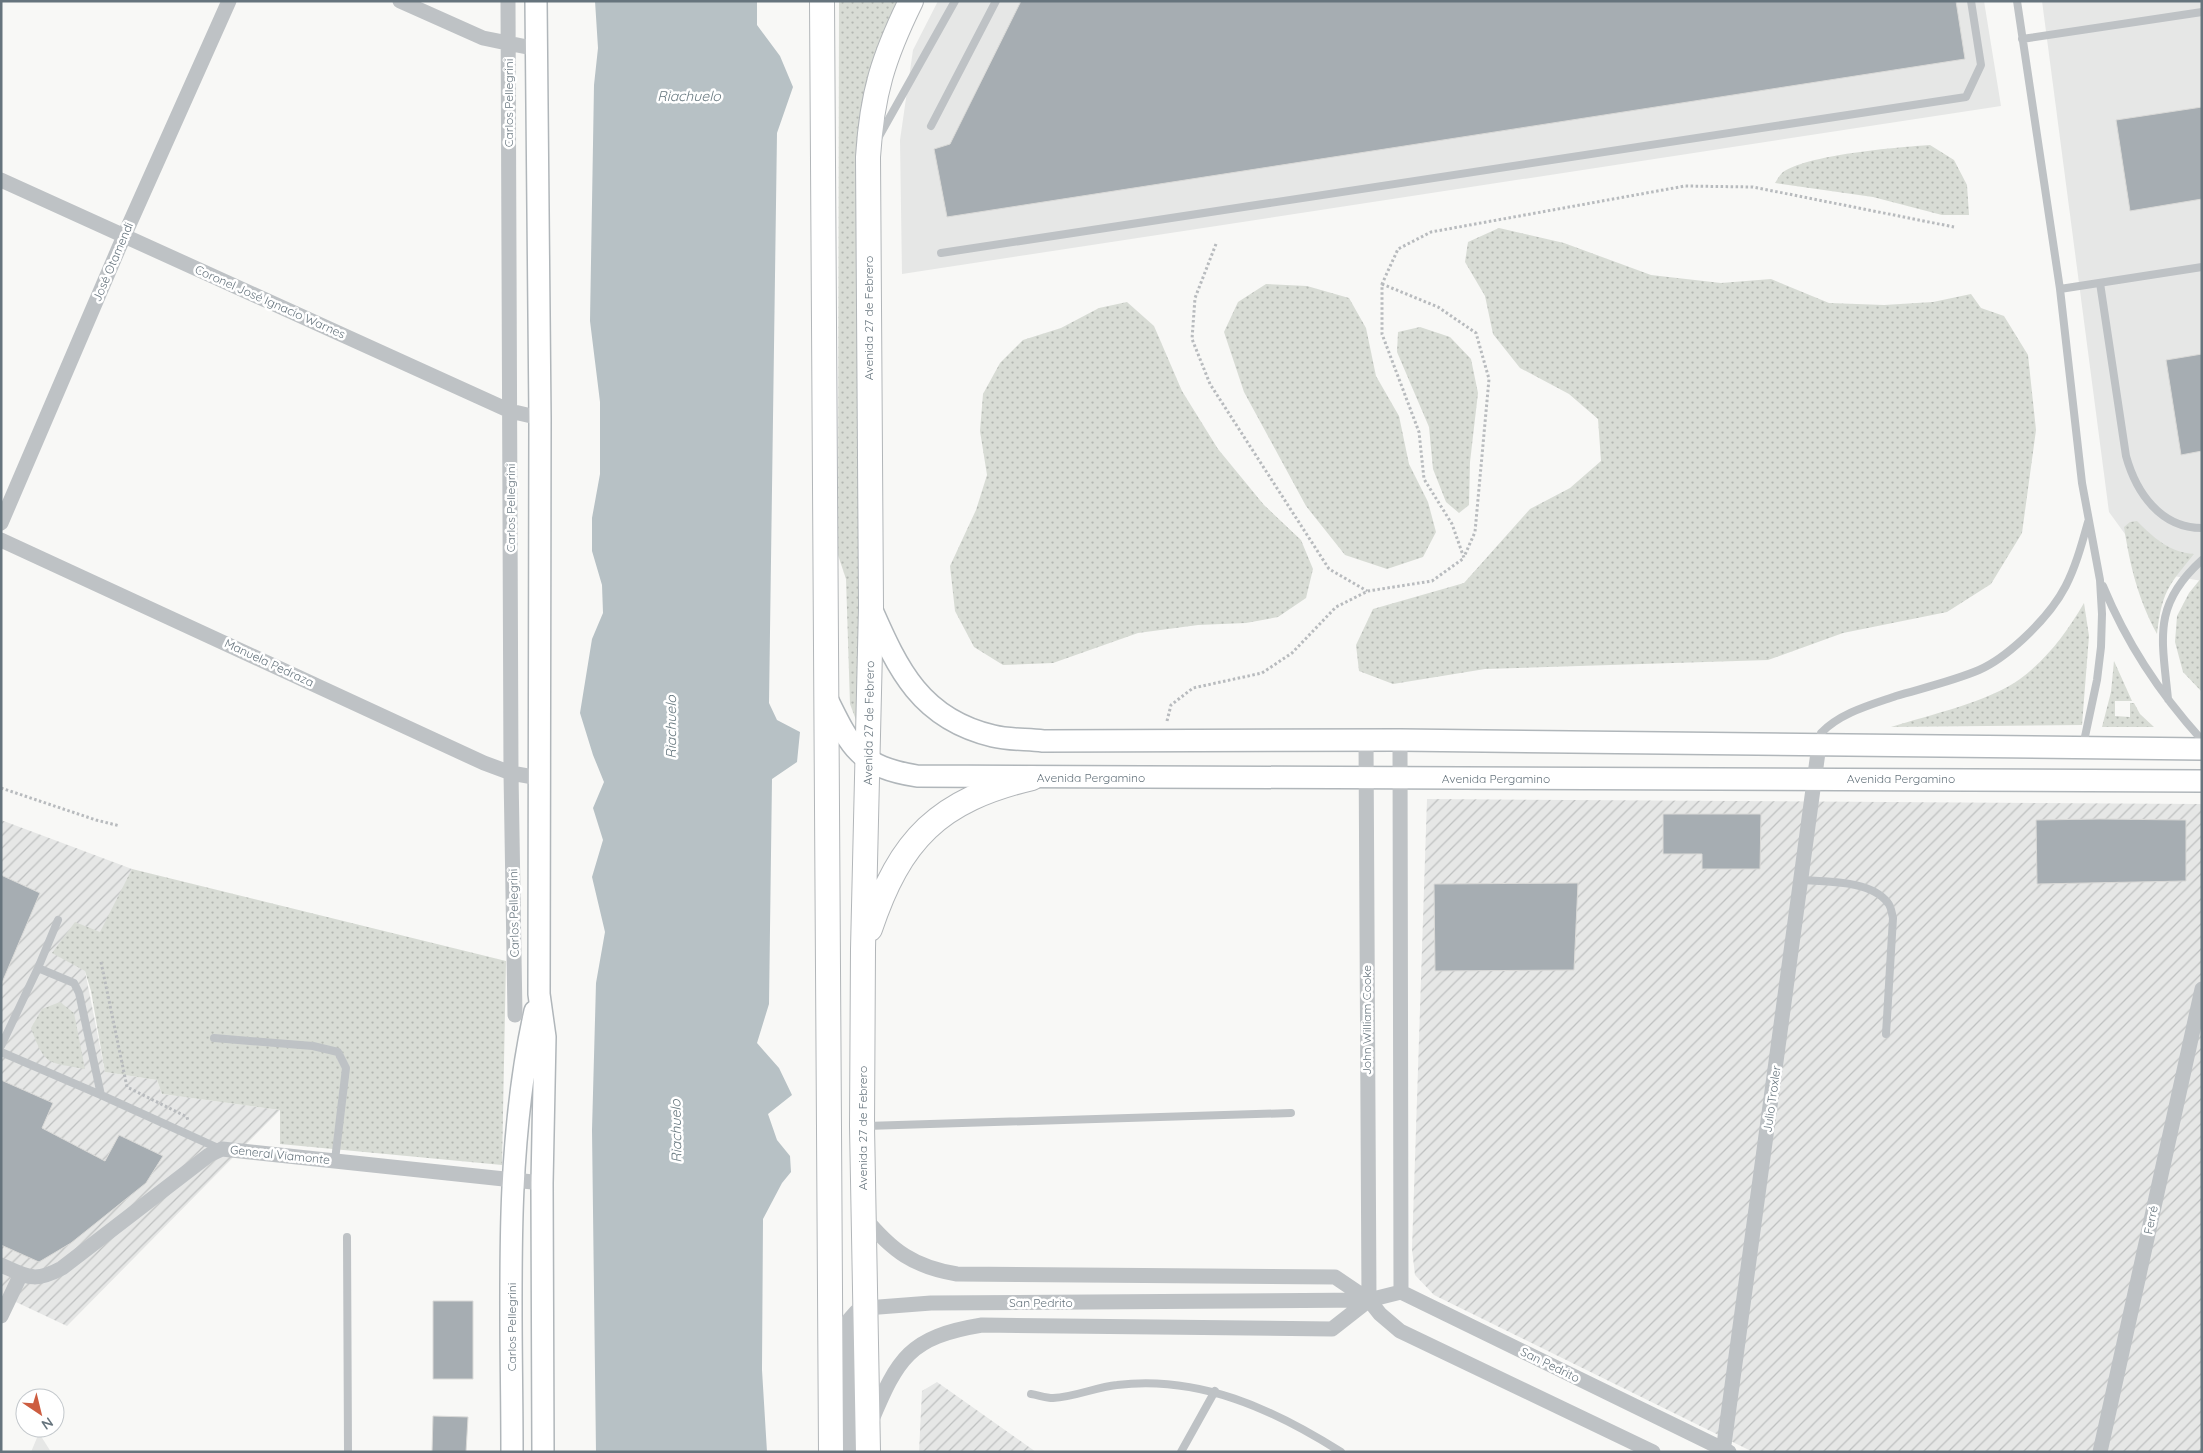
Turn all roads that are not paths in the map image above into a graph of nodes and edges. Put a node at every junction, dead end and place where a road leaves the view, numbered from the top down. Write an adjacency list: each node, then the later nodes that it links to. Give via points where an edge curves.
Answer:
1 (229, 1): 18 (street, José Otamendi)
2 (400, 1): 13 (street, via 483,38)
3 (508, 1): 13 (street, Carlos Pellegrini)
4 (536, 1): 14 (main road, Carlos Pellegrini)
5 (822, 1): 32 (main road)
6 (911, 1): 16 (main road, Avenida 27 de Febrero, via 892,38 874,96)
7 (955, 1): 16 (lane)
8 (996, 1): 15 (lane)
9 (1971, 1): 19 (lane, via 1981,65 1966,97)
10 (2017, 1): 12 (lane)
11 (2202, 12): 12 (lane)
12 (2022, 40): 22 (lane)
13 (508, 43): 14 (street); 23 (street, Carlos Pellegrini)
14 (537, 49): 24 (main road, Carlos Pellegrini)
15 (931, 126)
16 (868, 157): 31 (main road, Avenida 27 de Febrero)
17 (1, 180): 18 (street, Coronel José Ignacio Warnes)
18 (124, 236): 23 (street, Coronel José Ignacio Warnes); 26 (street, José Otamendi)
19 (941, 252)
20 (2202, 267): 21 (lane)
21 (2100, 283): 22 (lane); 27 (lane, via 2131,474 2146,499 2161,515 2179,525)
22 (2060, 289): 25 (lane)
23 (510, 410): 24 (street, Coronel José Ignacio Warnes); 41 (street, Carlos Pellegrini)
24 (540, 418): 42 (main road, Carlos Pellegrini)
25 (2088, 520): 30 (lane); 37 (lane, via 2067,587 2041,622 2008,652 1980,669 1838,719 1821,733)
26 (1, 523)
27 (2202, 528)
28 (1, 540): 41 (street, Manuela Pedraza)
29 (2202, 560): 33 (lane, via 2178,584 2167,606 2164,646)
30 (2100, 580): 33 (lane, via 2130,643); 38 (lane, via 2101,647)
31 (871, 607): 34 (main road, via 892,656 922,698 940,713 994,736 1043,741); 40 (main road, Avenida 27 de Febrero)
32 (827, 699): 40 (main road, Avenida Pergamino, via 854,748); 81 (main road)
33 (2168, 702): 36 (lane)
34 (1366, 740): 35 (main road); 44 (street, John William Cooke)
35 (1400, 740): 37 (main road); 45 (street)
36 (2202, 740)
37 (1819, 745): 38 (main road); 46 (street, Julio Troxler)
38 (2083, 748): 39 (main road)
39 (2202, 749)
40 (868, 761): 43 (main road, Avenida Pergamino, via 895,773 918,776); 50 (main road, Avenida 27 de Febrero)
41 (511, 773): 42 (street, Manuela Pedraza); 54 (street, Carlos Pellegrini)
42 (540, 778): 53 (main road, Carlos Pellegrini)
43 (1032, 778): 44 (main road, Avenida Pergamino); 50 (main road, via 996,786 963,801 933,822 908,848 888,880)
44 (1366, 779): 45 (main road, Avenida Pergamino); 71 (street, John William Cooke)
45 (1400, 779): 46 (main road, Avenida Pergamino); 70 (street)
46 (1816, 779): 47 (main road, Avenida Pergamino); 48 (street, Julio Troxler)
47 (2202, 781)
48 (1802, 880): 55 (lane, via 1852,883 1871,890 1889,903 1893,918); 77 (street, Julio Troxler)
49 (58, 920): 51 (lane)
50 (863, 949): 61 (main road, Avenida 27 de Febrero)
51 (38, 968): 57 (lane); 59 (lane, via 74,983 79,993)
52 (2202, 989): 86 (street, Ferré)
53 (540, 994): 64 (main road, Carlos Pellegrini, via 523,1081); 65 (main road, Carlos Pellegrini, via 544,1037)
54 (515, 1015)
55 (1886, 1034)
56 (214, 1038): 63 (lane, via 313,1046 338,1052 346,1068)
57 (1, 1046)
58 (1, 1052): 59 (lane)
59 (101, 1095): 62 (lane)
60 (1291, 1113): 61 (lane)
61 (862, 1126): 66 (main road, Avenida 27 de Febrero)
62 (222, 1150): 63 (street, General Viamonte); 69 (street, General Viamonte, via 209,1155 62,1268 41,1278)
63 (335, 1160): 64 (street, General Viamonte)
64 (512, 1182): 65 (street, General Viamonte); 79 (main road, Carlos Pellegrini)
65 (542, 1183): 80 (main road, Carlos Pellegrini)
66 (864, 1217): 71 (street, via 890,1246 911,1261 957,1274 1335,1277); 72 (main road, Avenida 27 de Febrero)
67 (347, 1237): 78 (lane)
68 (1, 1265): 69 (street, General Viamonte)
69 (21, 1274): 73 (street)
70 (1401, 1292): 71 (street, San Pedrito); 77 (street, San Pedrito)
71 (1369, 1300): 72 (street, San Pedrito, via 931,1303); 76 (street, San Pedrito, via 1332,1328 982,1325 956,1329 910,1351 896,1368); 85 (street, via 1400,1331)
72 (866, 1308): 76 (main road, Avenida 27 de Febrero); 82 (street, via 849,1320)
73 (1, 1316)
74 (1216, 1391): 75 (lane, via 1178,1384 1117,1385 1053,1398); 83 (lane); 84 (lane, via 1251,1403)
75 (1031, 1394)
76 (868, 1440)
77 (1725, 1451)
78 (348, 1452)
79 (512, 1452)
80 (542, 1452)
81 (831, 1452)
82 (849, 1452)
83 (1181, 1452)
84 (1341, 1452)
85 (1652, 1452)
86 (2100, 1452)

